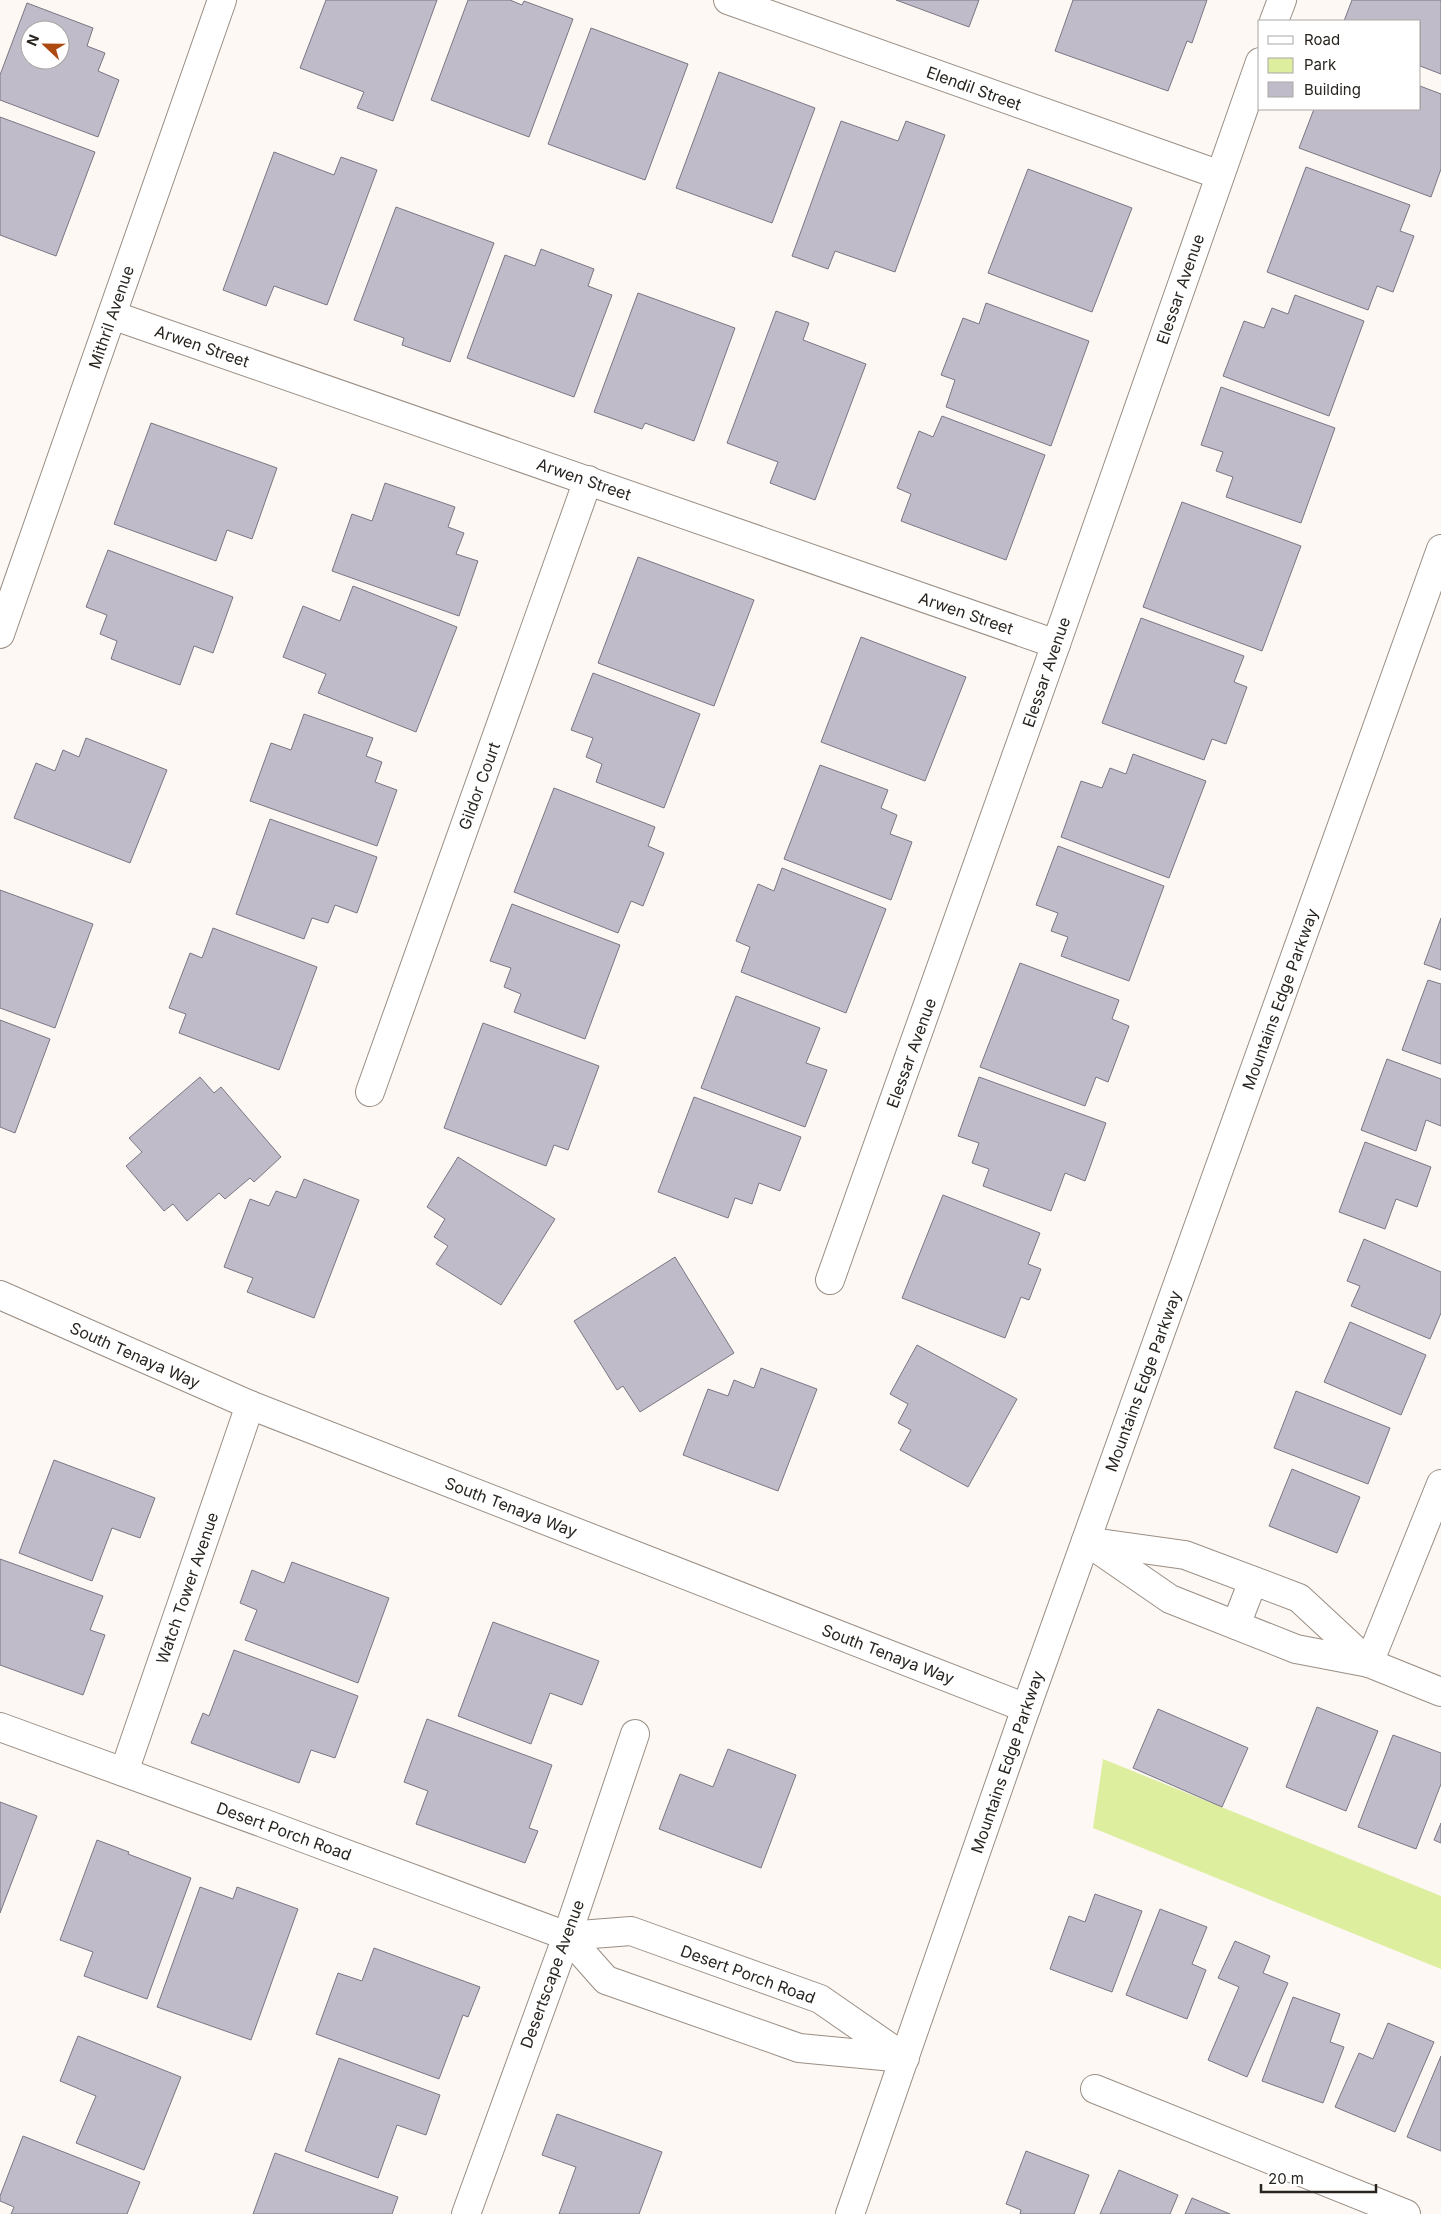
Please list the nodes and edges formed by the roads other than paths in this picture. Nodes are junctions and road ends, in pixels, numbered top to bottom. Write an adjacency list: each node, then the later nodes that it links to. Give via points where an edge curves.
1 (222, 0): 8 (street, Mithril Avenue)
2 (728, 0): 4 (street, Elendil Street)
3 (1282, 0): 5 (street)
4 (756, 5): 7 (street, Elendil Street)
5 (1274, 20)
6 (1258, 68): 7 (street, Elessar Avenue)
7 (1220, 175): 12 (street, Elessar Avenue)
8 (112, 315): 9 (street, Arwen Street); 11 (street, Mithril Avenue)
9 (588, 480): 12 (street, Arwen Street); 13 (street, Gildor Court)
10 (1441, 549): 18 (street, Mountains Edge Parkway)
11 (0, 634)
12 (1056, 644): 14 (street, Elessar Avenue)
13 (370, 1092)
14 (830, 1280)
15 (0, 1295): 16 (street, South Tenaya Way)
16 (250, 1405): 23 (street, South Tenaya Way); 26 (street, Watch Tower Avenue)
17 (1441, 1484): 21 (street)
18 (1086, 1541): 19 (street, via 1185,1555); 20 (street, via 1170,1599); 23 (street, Mountains Edge Parkway)
19 (1253, 1581): 20 (street); 21 (street, via 1299,1598)
20 (1236, 1625): 21 (street, via 1296,1649)
21 (1369, 1663): 22 (street)
22 (1441, 1692)
23 (1026, 1708): 28 (street, Mountains Edge Parkway)
24 (0, 1727): 26 (street, Desert Porch Road)
25 (635, 1734): 27 (street, Desertscape Avenue)
26 (124, 1772): 27 (street, Desert Porch Road)
27 (567, 1936): 28 (street, Desert Porch Road, via 631,1932 820,1999); 28 (street, Desert Porch Road, via 606,1980 799,2048); 30 (street, Desertscape Avenue)
28 (905, 2058): 31 (street, Mountains Edge Parkway)
29 (1096, 2089): 32 (street)
30 (466, 2214)
31 (850, 2214)
32 (1406, 2214)

